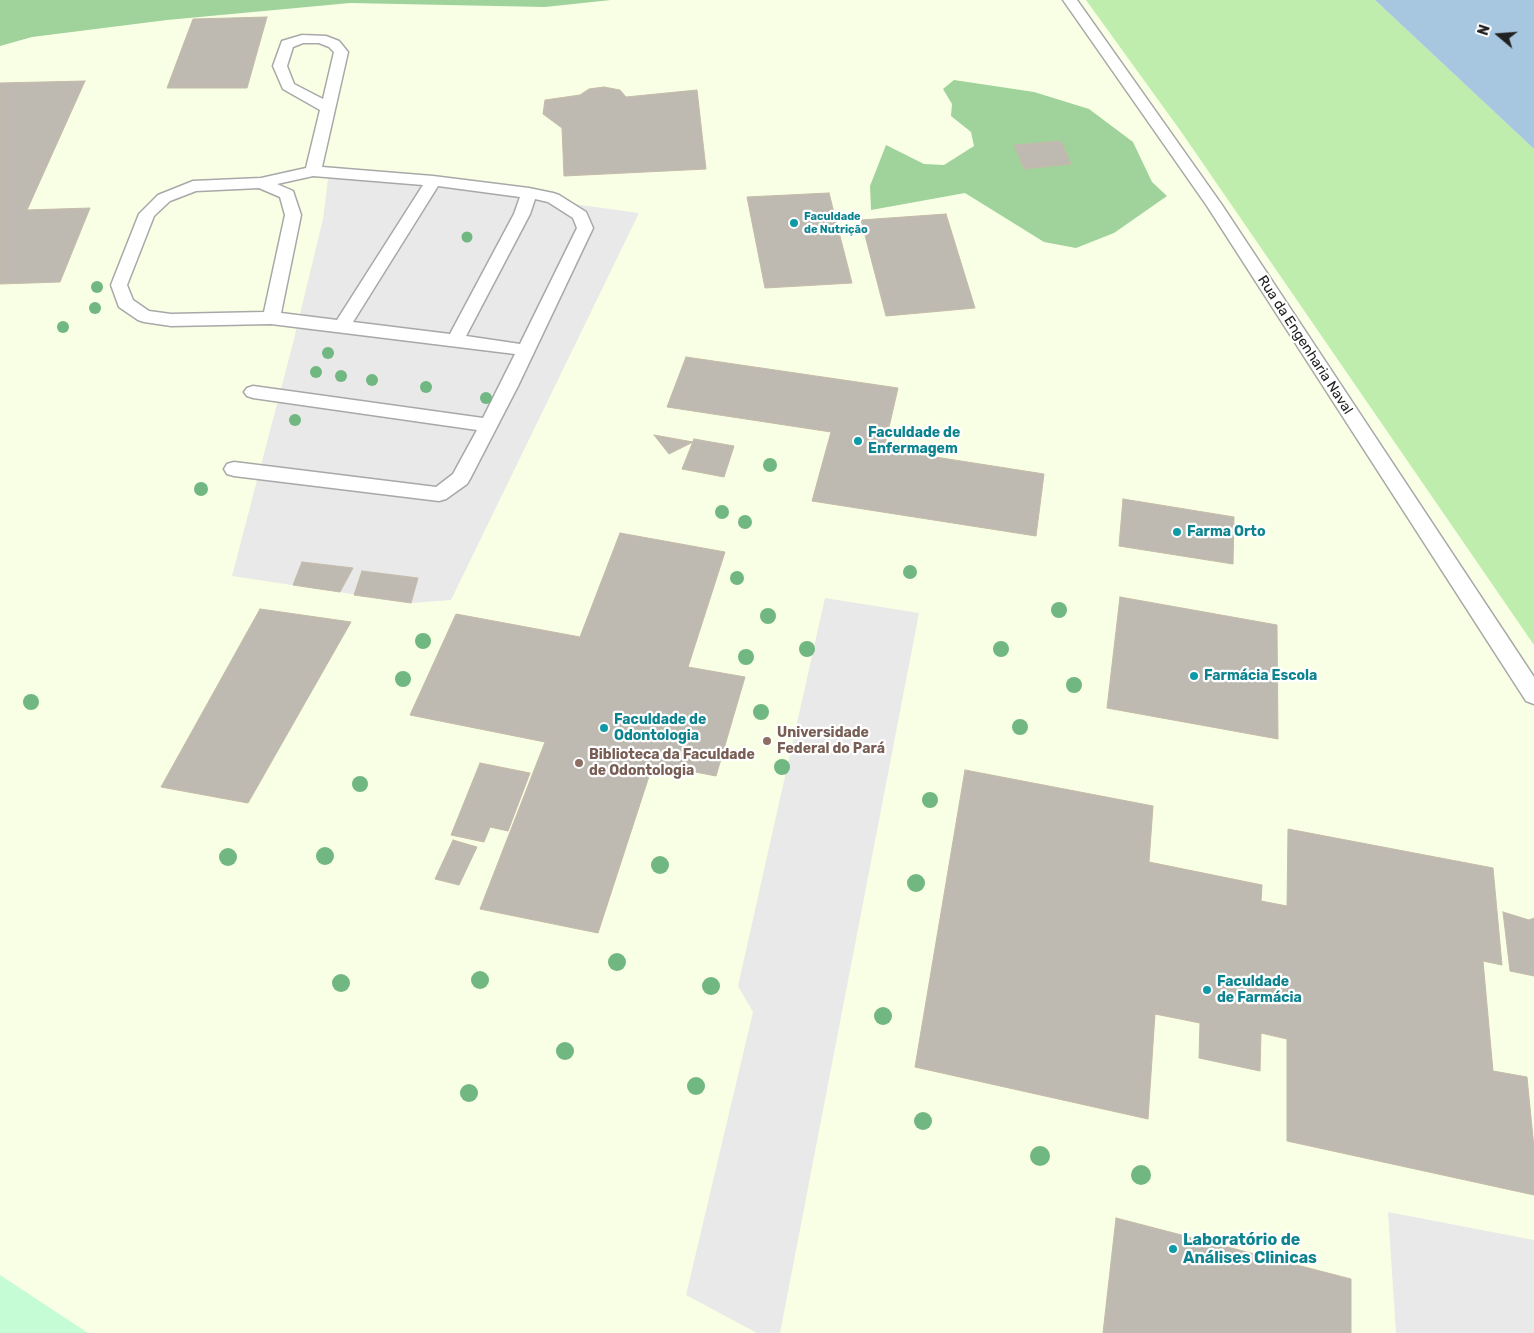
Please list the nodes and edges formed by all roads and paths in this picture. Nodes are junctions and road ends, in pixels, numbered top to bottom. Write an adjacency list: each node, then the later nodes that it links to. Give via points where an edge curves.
1 (1070, 0): 14 (lane, Rua da Engenharia Naval, via 1214,205)
2 (328, 108): 2 (lane, via 288,86 280,66 287,44 302,39 321,39 334,44 340,52); 3 (lane)
3 (313, 171): 4 (lane); 5 (lane)
4 (432, 181): 6 (lane); 8 (lane)
5 (261, 184): 7 (lane, via 287,194 293,215); 7 (lane, via 193,186 164,198 147,214 119,285 125,303 144,316 171,320)
6 (529, 193): 9 (lane, via 522,214); 10 (lane, via 553,198 566,206 580,215 585,228)
7 (271, 318): 8 (lane)
8 (342, 326): 9 (lane)
9 (456, 340): 10 (lane)
10 (525, 351): 12 (lane)
11 (253, 392): 12 (lane)
12 (488, 425): 13 (lane, via 460,479 439,494)
13 (234, 469)
14 (1534, 695)

